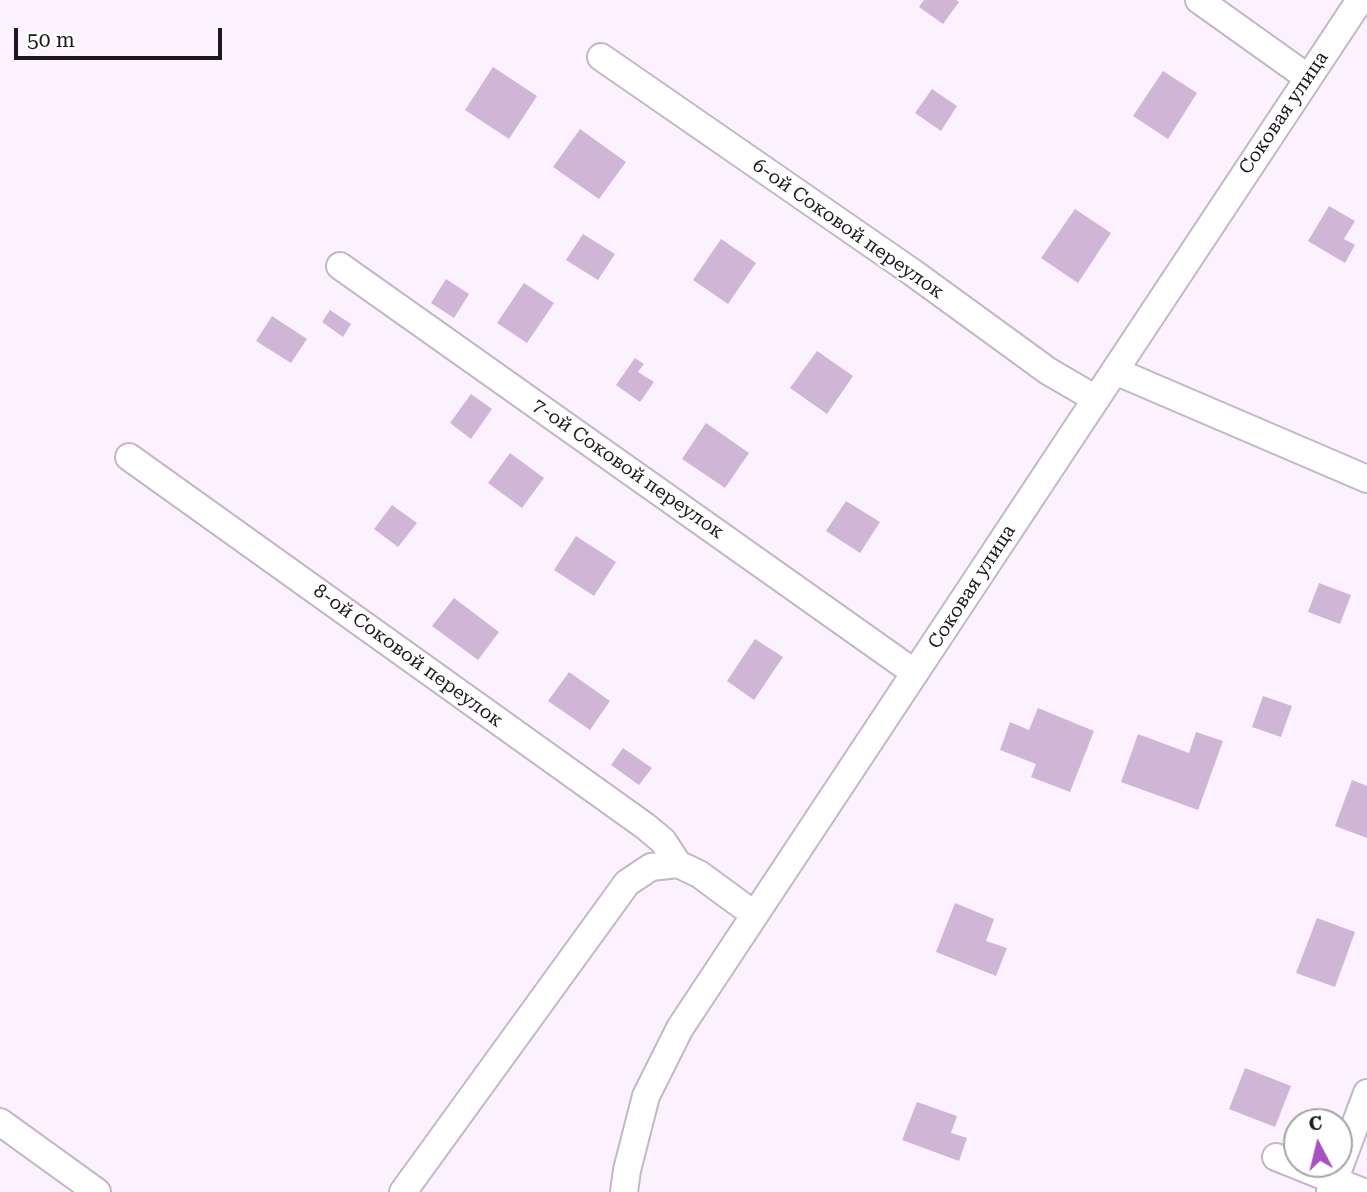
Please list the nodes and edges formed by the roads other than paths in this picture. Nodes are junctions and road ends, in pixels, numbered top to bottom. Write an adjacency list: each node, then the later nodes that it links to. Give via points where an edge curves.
1 (1199, 0): 4 (street)
2 (1360, 0): 4 (street, Соковая улица)
3 (601, 57): 7 (street, 6-ой Соковой переулок, via 1048,371)
4 (1307, 77): 6 (street, Соковая улица)
5 (340, 266): 10 (street, 7-ой Соковой переулок)
6 (1115, 371): 7 (street, Соковая улица); 9 (street)
7 (1096, 399): 10 (street, Соковая улица)
8 (128, 457): 11 (street, 8-ой Соковой переулок, via 646,826)
9 (1367, 479)
10 (915, 673): 12 (street, Соковая улица)
11 (678, 864): 12 (street); 18 (street, via 652,867 627,883)
12 (755, 915): 19 (street, Соковая улица, via 680,1028 646,1096)
13 (1367, 1093): 16 (street)
14 (0, 1122): 17 (street)
15 (1276, 1157): 16 (street)
16 (1332, 1187): 20 (street)
17 (97, 1192)
18 (403, 1192)
19 (624, 1192)
20 (1363, 1192)

